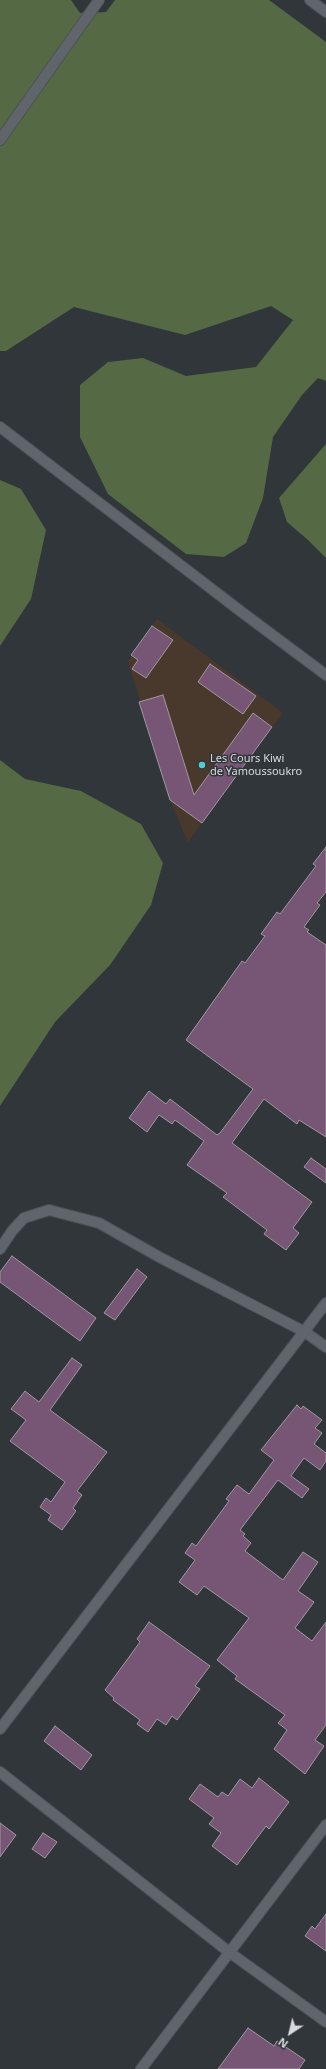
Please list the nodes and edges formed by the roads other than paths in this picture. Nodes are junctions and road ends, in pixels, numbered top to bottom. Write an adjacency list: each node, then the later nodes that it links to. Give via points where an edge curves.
1 (99, 0): 4 (street)
2 (310, 0): 3 (street)
3 (326, 12)
4 (0, 140)
5 (0, 427): 6 (street)
6 (326, 675)
7 (0, 1249): 9 (street, via 24,1218 49,1210 99,1223)
8 (326, 1303): 9 (street)
9 (305, 1332): 10 (street); 11 (street)
10 (326, 1347)
11 (0, 1729)
12 (0, 1772): 14 (street)
13 (326, 1825): 14 (street)
14 (229, 1952): 15 (street); 16 (street)
15 (326, 2022)
16 (141, 2069)

